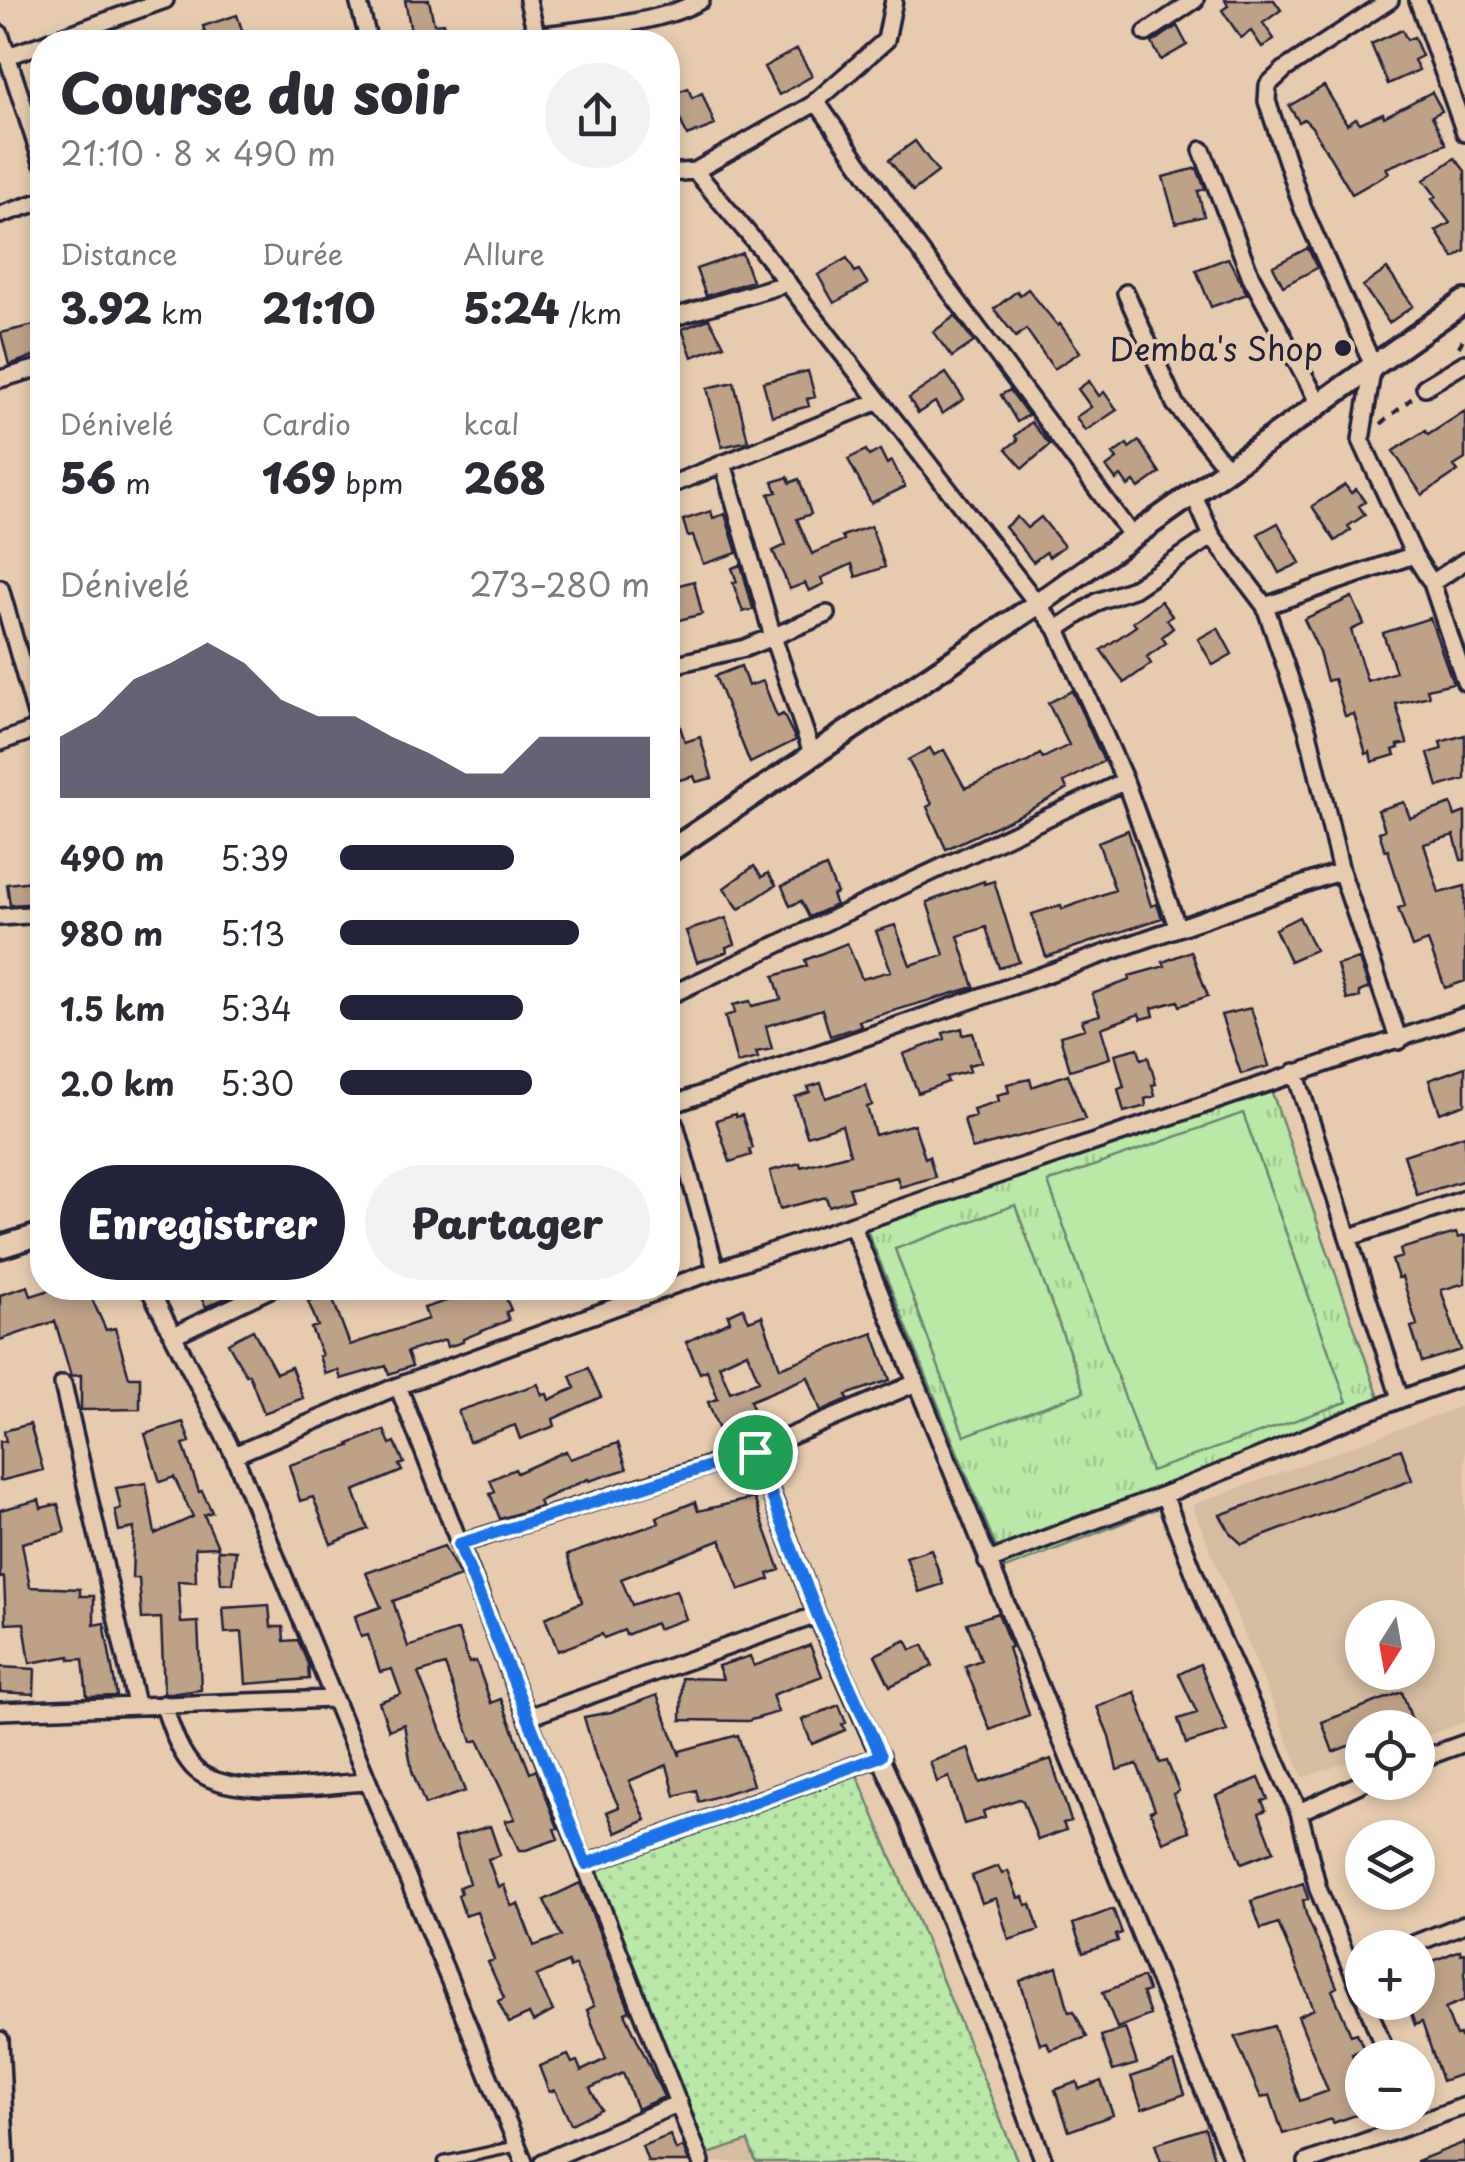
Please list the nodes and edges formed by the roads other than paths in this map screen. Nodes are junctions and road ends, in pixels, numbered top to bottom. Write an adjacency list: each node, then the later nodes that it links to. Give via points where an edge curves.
1 (165, 0): 9 (street)
2 (358, 0): 10 (street)
3 (528, 0): 11 (street)
4 (701, 0): 12 (street)
5 (894, 0): 17 (street, via 886,40)
6 (1195, 0): 14 (street)
7 (1390, 0): 31 (street, via 1285,69 1268,85 1267,101 1302,209)
8 (1418, 0): 19 (street)
9 (81, 30)
10 (366, 30)
11 (535, 30)
12 (588, 30)
13 (0, 34): 16 (street)
14 (1146, 34)
15 (30, 48): 16 (street)
16 (8, 56): 18 (street)
17 (816, 101): 21 (street); 41 (street)
18 (30, 125)
19 (1465, 133)
20 (1202, 150): 36 (street, via 1251,277)
21 (695, 172): 22 (street); 25 (street)
22 (680, 173)
23 (30, 204): 24 (street)
24 (0, 215)
25 (788, 284): 28 (street); 35 (street)
26 (1126, 292): 38 (street, via 1175,404)
27 (1465, 301): 31 (street)
28 (680, 316)
29 (0, 360): 33 (street)
30 (1465, 363): 34 (street)
31 (1373, 365): 36 (street); 43 (street, via 1362,440)
32 (30, 370): 33 (street)
33 (2, 378)
34 (1425, 387)
35 (878, 401): 37 (street); 47 (street)
36 (1320, 403): 38 (street)
37 (723, 464): 39 (street); 51 (street)
38 (1227, 468): 40 (street)
39 (680, 481)
40 (1193, 492): 41 (street); 42 (street)
41 (1132, 536): 47 (street)
42 (1212, 536): 48 (street); 50 (street, via 1134,589 1099,601)
43 (1414, 555): 45 (street); 48 (street)
44 (1465, 561): 45 (street)
45 (1432, 582): 53 (street)
46 (0, 588): 54 (street)
47 (1038, 604): 50 (street); 57 (street)
48 (1265, 606): 60 (street, via 1308,732)
49 (828, 614): 51 (street)
50 (1057, 629): 58 (street)
51 (774, 636): 52 (street); 57 (street)
52 (680, 663)
53 (1465, 682)
54 (30, 689)
55 (30, 733): 56 (street)
56 (0, 742)
57 (813, 756): 59 (street)
58 (1124, 782): 63 (street); 64 (street)
59 (680, 844)
60 (1340, 871): 63 (street); 66 (street)
61 (30, 915): 62 (street)
62 (0, 917)
63 (1177, 926): 68 (street)
64 (680, 990)
65 (1465, 1016): 66 (street)
66 (1399, 1040): 67 (street)
67 (1295, 1072): 71 (street); 72 (street)
68 (680, 1104)
69 (680, 1142): 75 (street)
70 (1465, 1199): 72 (street)
71 (853, 1226): 75 (street); 82 (street)
72 (1350, 1237): 85 (street)
73 (30, 1238): 74 (street)
74 (0, 1247)
75 (716, 1270): 76 (street)
76 (680, 1282)
77 (156, 1300): 80 (street)
78 (248, 1300): 80 (street)
79 (632, 1300): 84 (street)
80 (174, 1336): 87 (street)
81 (1465, 1376): 85 (street)
82 (916, 1383): 86 (street); 90 (street)
83 (63, 1384): 93 (street)
84 (398, 1386): 87 (street); 89 (street)
85 (1400, 1398): 88 (street)
86 (755, 1452): 89 (street); 91 (street)
87 (234, 1455): 92 (street)
88 (1164, 1495): 90 (street); 102 (street)
89 (459, 1544): 96 (street)
90 (987, 1562): 119 (street)
91 (817, 1614): 96 (street); 99 (street)
92 (333, 1699): 94 (street); 100 (street)
93 (136, 1704): 94 (street); 95 (street)
94 (163, 1704): 100 (street, via 195,1770 216,1781 246,1787)
95 (0, 1711)
96 (528, 1717): 103 (street)
97 (1465, 1743): 98 (street)
98 (1435, 1754)
99 (881, 1756): 103 (street); 118 (street)
100 (367, 1782): 113 (street)
101 (1345, 1791): 102 (street)
102 (1299, 1812): 106 (street, via 1318,1890)
103 (586, 1864): 108 (street)
104 (1465, 1924): 105 (street)
105 (1435, 1935)
106 (1345, 1942)
107 (0, 2040): 112 (street)
108 (679, 2103): 116 (street); 117 (street)
109 (1465, 2106): 110 (street)
110 (1435, 2113)
111 (1382, 2130): 120 (street)
112 (2, 2136): 114 (street)
113 (521, 2154): 115 (lane)
114 (6, 2162)
115 (444, 2162)
116 (543, 2162)
117 (702, 2162)
118 (1044, 2162)
119 (1233, 2162)
120 (1306, 2162)

